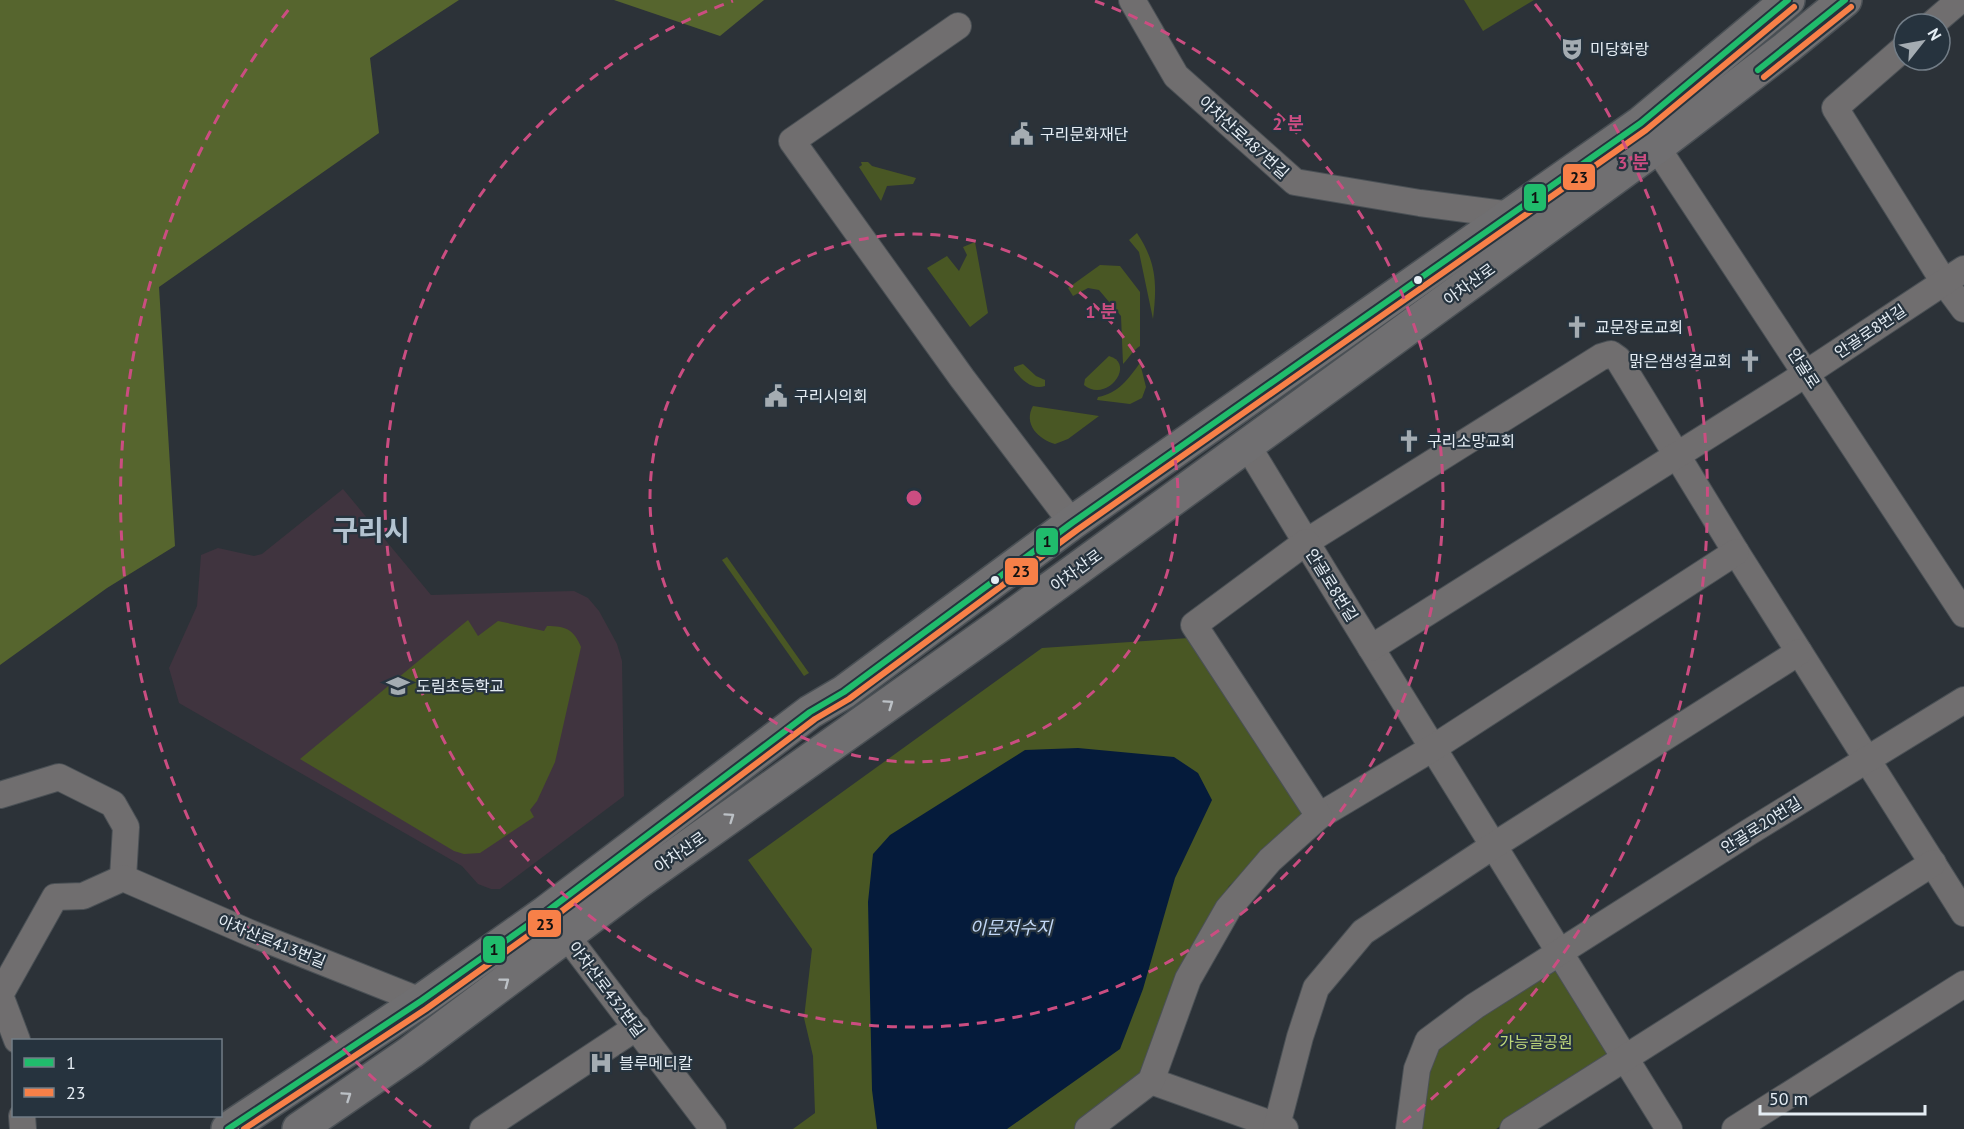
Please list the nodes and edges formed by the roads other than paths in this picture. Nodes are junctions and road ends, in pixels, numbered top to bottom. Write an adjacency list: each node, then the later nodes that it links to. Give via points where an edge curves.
1 (1132, 0): 9 (street, 아차산로487번길, via 1176,76 1295,182 1420,204)
2 (1788, 0): 8 (main road, 아차산로)
3 (1845, 0): 8 (main road, 아차산로, via 1786,48)
4 (1960, 0): 5 (street)
5 (1946, 12)
6 (958, 26): 15 (street, via 792,141)
7 (1892, 58): 10 (street, via 1835,108)
8 (1649, 135): 9 (main road, 아차산로); 12 (street, 안골로); 13 (main road, 아차산로)
9 (1511, 214): 15 (main road, 아차산로)
10 (1954, 275): 11 (street); 12 (street, 안골로8번길)
11 (1964, 309)
12 (1807, 373): 14 (street, 안골로8번길); 18 (street, 안골로)
13 (1247, 445): 16 (street); 30 (main road, 아차산로, one-way to 13)
14 (1678, 456): 16 (street, via 1618,358 1611,354); 17 (street); 19 (street, 안골로8번길)
15 (1072, 523): 33 (main road, 아차산로)
16 (1306, 542): 19 (street, 안골로8번길); 25 (street, 안골로8번길, via 1194,625)
17 (1736, 552): 20 (street); 22 (street)
18 (1964, 614)
19 (1371, 648): 22 (street)
20 (1799, 652): 23 (street); 26 (street)
21 (1964, 700): 23 (street, 안골로20번길)
22 (1433, 748): 25 (street); 26 (street)
23 (1867, 759): 27 (street); 31 (street, 안골로20번길)
24 (0, 795): 28 (street, via 59,777 113,804 126,827)
25 (1319, 816): 37 (street, via 1270,860 1228,909 1188,978)
26 (1493, 846): 31 (street); 39 (street, via 1363,932 1316,988)
27 (1933, 863): 29 (street); 36 (street)
28 (123, 878): 33 (street, 아차산로413번길); 35 (street, via 82,896 56,897 0,995)
29 (1964, 912)
30 (566, 935): 34 (street, 아차산로432번길); 41 (main road, 아차산로, one-way to 30, via 411,1052)
31 (1559, 953): 36 (street); 44 (street, 안골로20번길, via 1428,1041 1417,1069)
32 (1964, 984): 47 (street)
33 (421, 1001): 40 (main road, 아차산로)
34 (637, 1027): 38 (street); 42 (street, 아차산로432번길)
35 (16, 1039)
36 (1625, 1058): 45 (street); 46 (street)
37 (1151, 1081): 39 (street); 43 (street)
38 (496, 1125)
39 (1279, 1128)
40 (228, 1129)
41 (299, 1129)
42 (713, 1129)
43 (1088, 1129)
44 (1409, 1129)
45 (1513, 1129)
46 (1669, 1129)
47 (1736, 1129)

